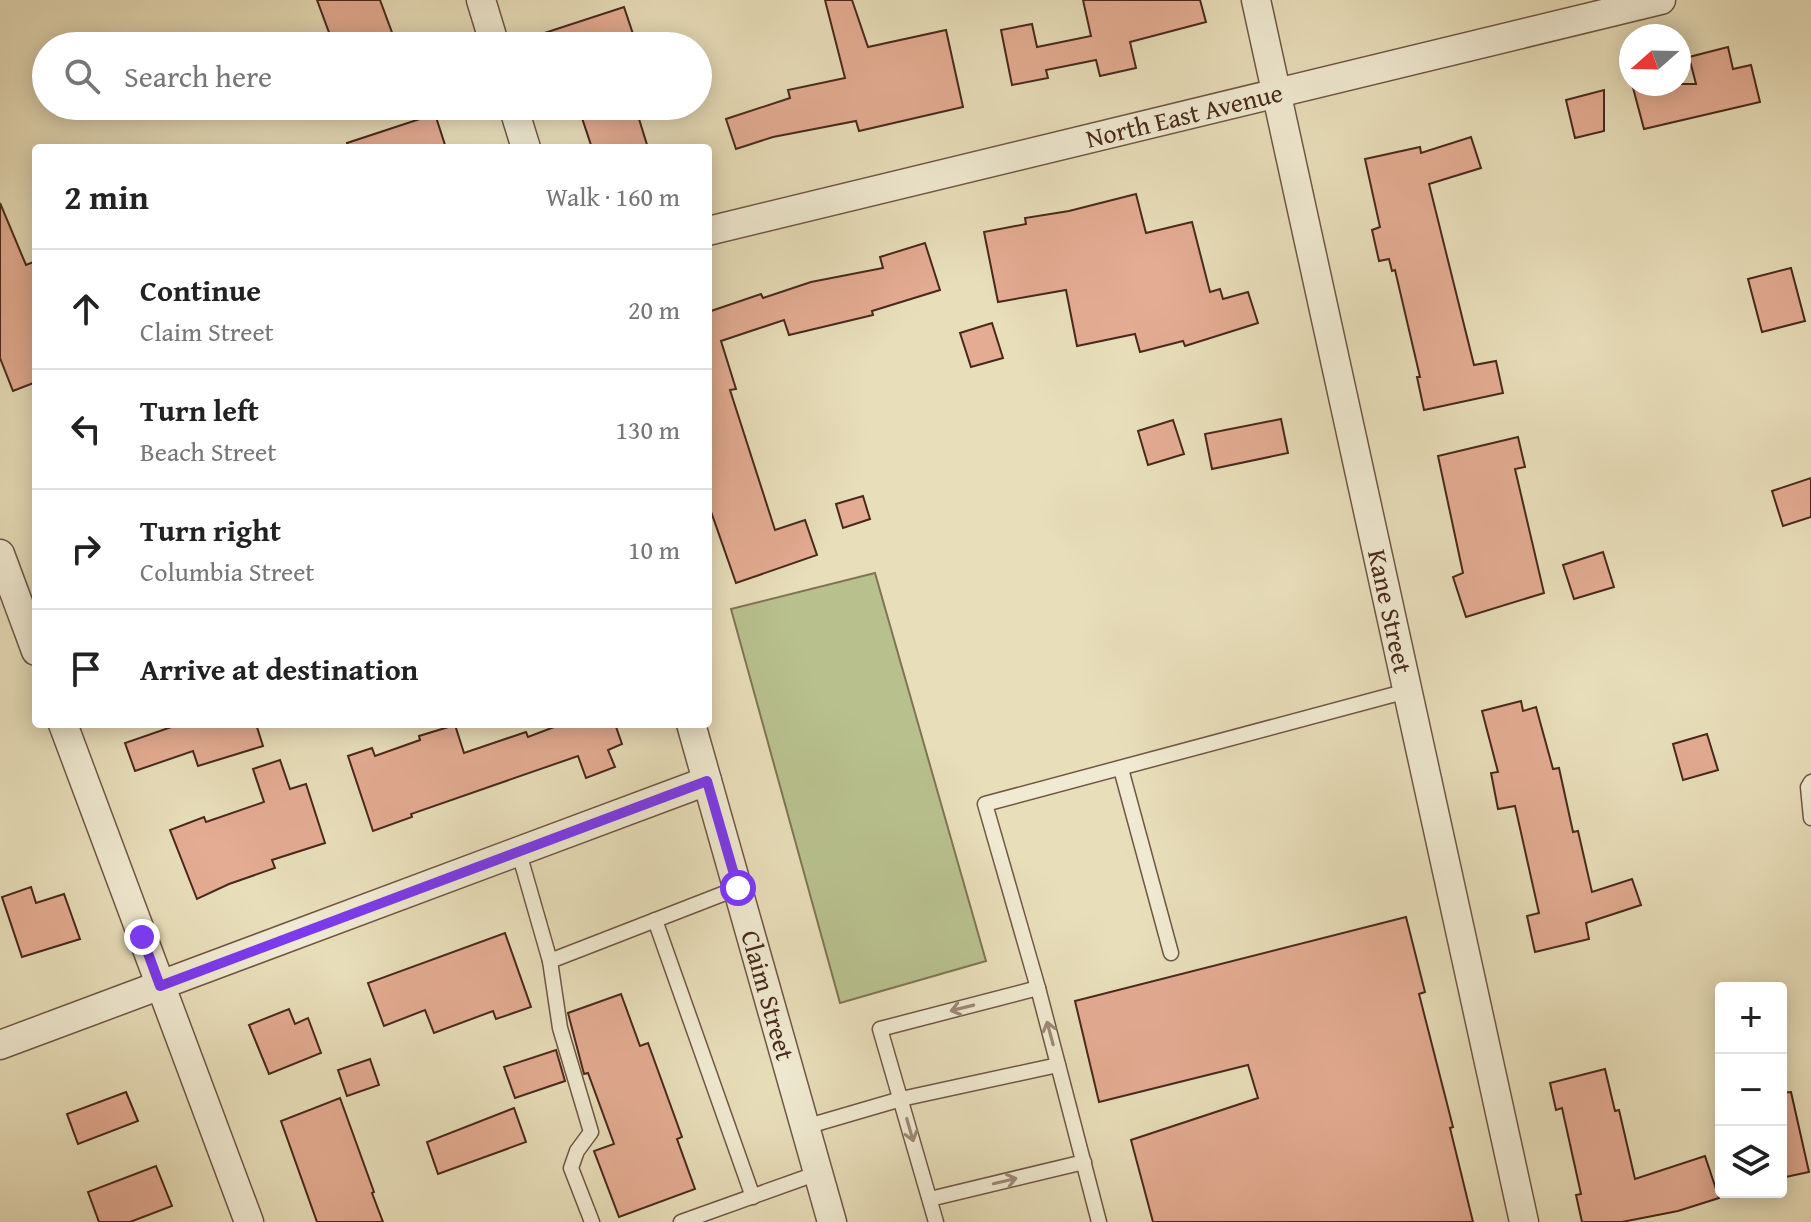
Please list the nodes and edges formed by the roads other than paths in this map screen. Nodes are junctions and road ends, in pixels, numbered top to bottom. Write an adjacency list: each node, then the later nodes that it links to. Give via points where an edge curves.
1 (481, 0): 4 (street)
2 (1256, 0): 5 (street, Kane Street)
3 (1661, 0): 5 (street, North East Avenue)
4 (491, 32)
5 (1277, 92): 8 (street, North East Avenue); 11 (street, Kane Street)
6 (517, 120): 7 (street)
7 (525, 144)
8 (712, 230)
9 (0, 554): 10 (street)
10 (32, 640)
11 (1407, 691): 14 (lane); 39 (street, Kane Street)
12 (64, 728): 23 (street)
13 (692, 728): 15 (street, Claim Street)
14 (1121, 769): 21 (lane); 24 (lane, via 985,804)
15 (707, 781): 18 (street); 19 (street, Claim Street)
16 (1811, 782): 17 (lane)
17 (1811, 818)
18 (519, 853): 22 (lane); 23 (street)
19 (738, 888): 20 (lane); 28 (street, Claim Street)
20 (655, 920): 22 (lane); 31 (lane)
21 (1171, 953)
22 (550, 961): 34 (lane, via 560,1028 591,1132 571,1168)
23 (160, 986): 25 (street); 33 (street)
24 (1038, 988): 26 (lane, one-way to 24); 27 (lane, one-way to 27, via 880,1029)
25 (0, 1045)
26 (1058, 1065): 27 (lane); 29 (lane)
27 (901, 1099): 28 (lane); 32 (lane, one-way to 32)
28 (805, 1127): 30 (street, Claim Street)
29 (1084, 1162): 32 (lane, one-way to 29); 38 (lane)
30 (818, 1173): 31 (lane); 36 (street, Claim Street)
31 (753, 1197): 35 (lane)
32 (930, 1199): 37 (lane)
33 (249, 1222)
34 (592, 1222)
35 (681, 1222)
36 (832, 1222)
37 (936, 1222)
38 (1099, 1222)
39 (1524, 1222)

